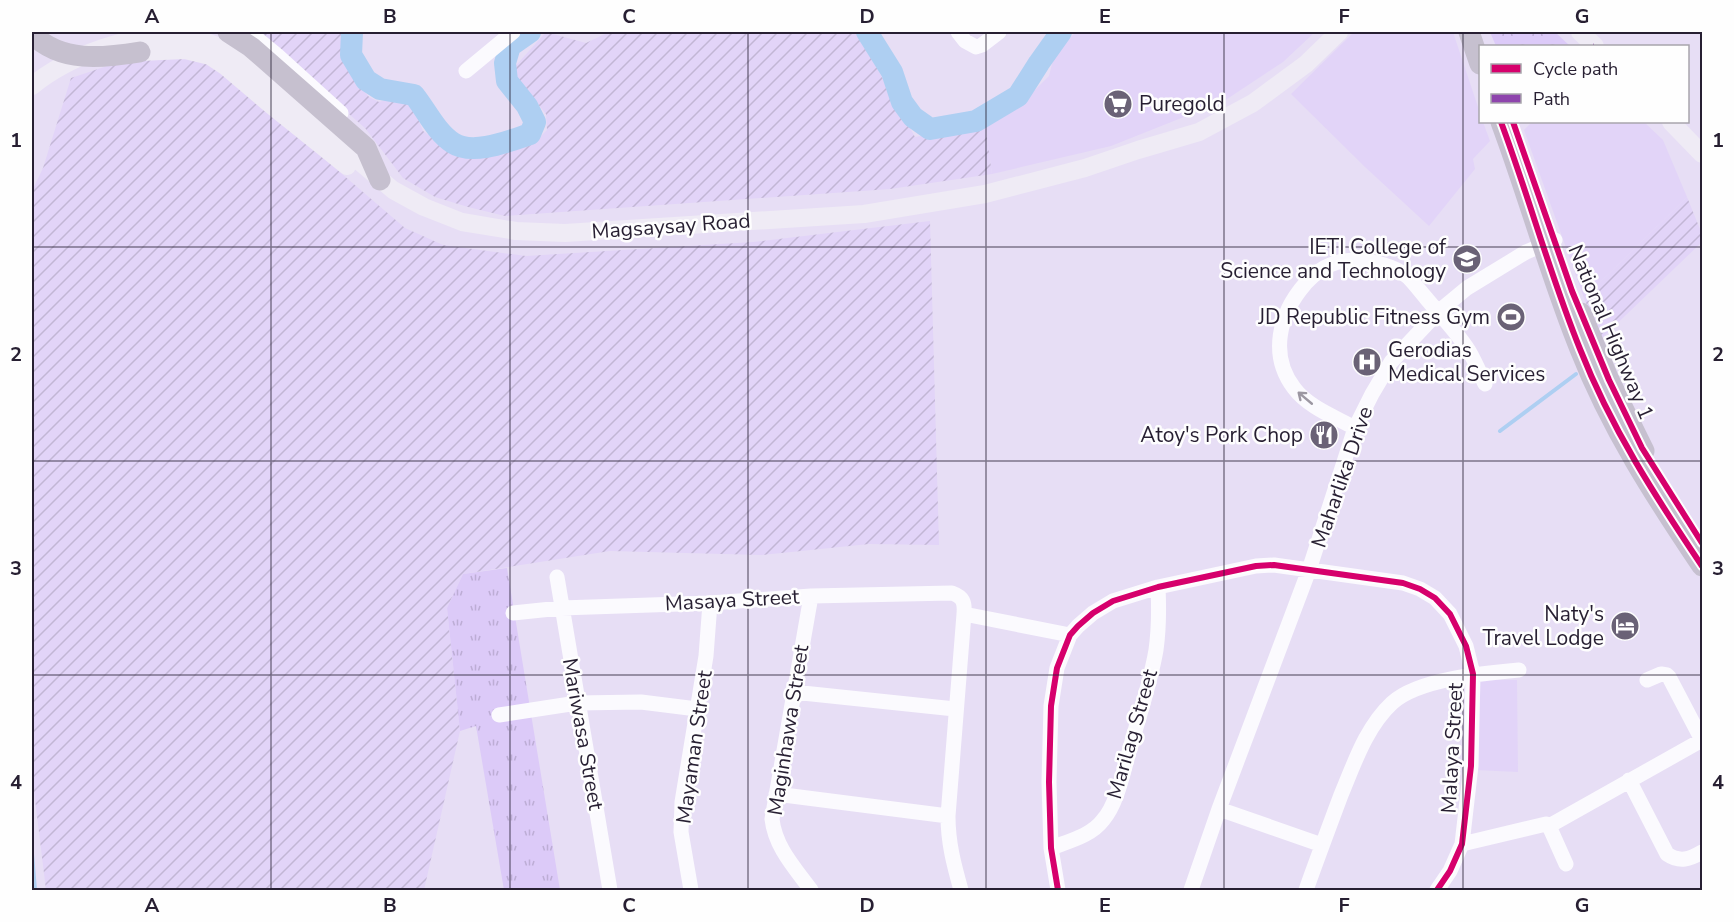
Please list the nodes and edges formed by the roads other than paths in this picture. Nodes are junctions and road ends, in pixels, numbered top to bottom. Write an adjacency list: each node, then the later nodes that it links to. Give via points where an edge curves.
1 (228, 32): 20 (highway, via 274,66 366,148)
2 (249, 32): 20 (street, via 358,128 382,163)
3 (513, 32): 10 (street)
4 (958, 32): 5 (street, via 976,47)
5 (999, 32)
6 (1339, 32): 20 (main road, Magsaysay Road, via 1286,80 1199,132 1074,171 925,205 855,214 541,233 462,222 433,212)
7 (1469, 32): 13 (highway)
8 (1580, 32): 12 (main road)
9 (32, 34): 11 (highway, via 49,48 73,55 106,57)
10 (493, 38): 14 (street)
11 (140, 42): 20 (main road, via 210,56 350,168)
12 (1594, 45)
13 (1479, 61)
14 (466, 71)
15 (32, 86): 20 (main road, Magsaysay Road, via 59,67 92,52 135,40 188,37 204,41 244,63)
16 (1500, 123): 21 (highway, National Highway 1)
17 (1513, 123): 21 (highway, National Highway 1)
18 (1672, 123): 19 (main road)
19 (1702, 154)
20 (387, 185)
21 (1549, 242): 22 (street, Maharlika Drive, via 1467,288); 25 (highway, National Highway 1, via 1638,440); 26 (highway, National Highway 1, via 1579,349 1615,426 1630,456)
22 (1438, 312): 23 (street, via 1469,351); 24 (street, Maharlika Drive, via 1391,362); 24 (street, one-way to 22, via 1313,405 1295,390 1286,375 1279,337 1298,292 1316,272 1330,264 1363,261 1385,265 1407,277)
23 (1485, 384)
24 (1355, 428): 27 (street, Maharlika Drive)
25 (1702, 543)
26 (1702, 566)
27 (1309, 570): 29 (street, Malaya Street, via 1256,566); 37 (street, Malaya Street, via 1403,583 1428,593 1450,614 1466,646); 47 (street, Maharlika Drive)
28 (557, 577): 32 (street, Mariwasa Street)
29 (1158, 587): 35 (street, Malaya Street, via 1113,601); 52 (street, Marilag Street, via 1156,652 1110,809 1096,828)
30 (811, 596): 31 (street, Masaya Street); 34 (street, Masaya Street, via 952,593 963,599); 39 (street, Maginhawa Street)
31 (710, 603): 32 (street, Masaya Street); 41 (street, Mayaman Street)
32 (561, 608): 33 (street, Masaya Street); 40 (street, Mariwasa Street)
33 (513, 613)
34 (964, 614): 35 (street); 42 (street)
35 (1070, 635): 52 (street, via 1057,668 1051,706)
36 (1519, 670): 37 (street)
37 (1473, 674): 50 (street, Malaya Street, via 1471,766); 51 (street, via 1418,688 1392,702 1373,725 1356,759)
38 (1647, 680): 44 (street, via 1661,674 1669,677)
39 (793, 692): 42 (street); 46 (street, Maginhawa Street)
40 (577, 703): 41 (street, via 641,702); 43 (street); 55 (street, Mariwasa Street)
41 (697, 709): 56 (street, Mayaman Street, via 681,832)
42 (956, 709): 48 (street)
43 (499, 715)
44 (1702, 740): 45 (street)
45 (1629, 780): 49 (street); 53 (street, via 1667,854 1689,860)
46 (776, 794): 48 (street); 57 (street, Maginhawa Street, via 772,819 776,838)
47 (1220, 809): 51 (street); 60 (street, Maharlika Drive)
48 (948, 816): 58 (street, via 951,857)
49 (1549, 826): 50 (street, via 1542,824); 54 (street)
50 (1462, 844): 62 (street, Malaya Street)
51 (1322, 846): 61 (street)
52 (1052, 848): 59 (street)
53 (1702, 852)
54 (1566, 864)
55 (610, 891)
56 (692, 891)
57 (811, 891)
58 (961, 891)
59 (1058, 891)
60 (1191, 891)
61 (1306, 891)
62 (1437, 891)

